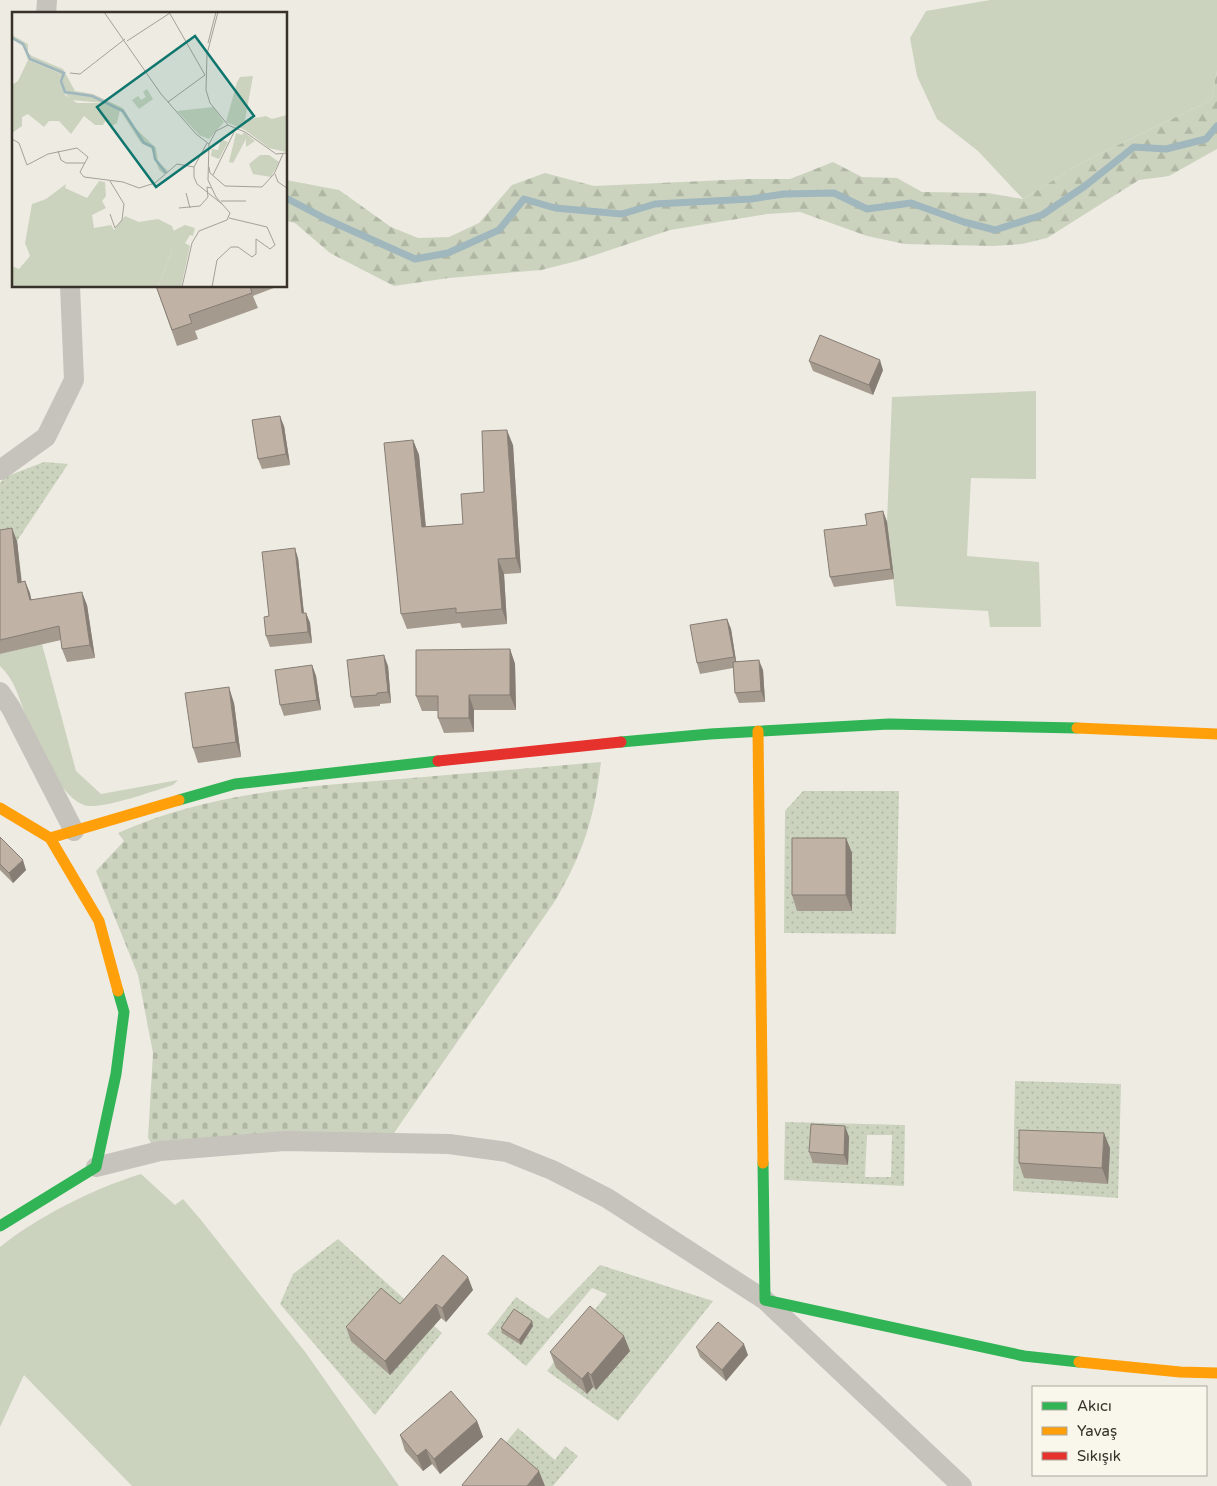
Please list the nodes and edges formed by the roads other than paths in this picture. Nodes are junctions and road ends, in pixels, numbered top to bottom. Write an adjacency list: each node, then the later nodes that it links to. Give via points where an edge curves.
1 (70, 288): 2 (street, via 74,380 46,437)
2 (0, 470)
3 (0, 692): 7 (street)
4 (758, 732): 5 (street, via 889,724); 7 (street, via 563,748 235,784); 11 (street)
5 (1217, 734)
6 (0, 808): 8 (street)
7 (74, 831): 8 (street)
8 (50, 838): 9 (street, via 99,921 124,1012 116,1074)
9 (96, 1167): 10 (street); 11 (street, via 160,1151 285,1141 449,1144 507,1152 607,1198)
10 (2, 1218)
11 (765, 1300): 12 (street, via 1024,1356); 13 (street)
12 (1217, 1373)
13 (956, 1479): 14 (street)
14 (966, 1486)

